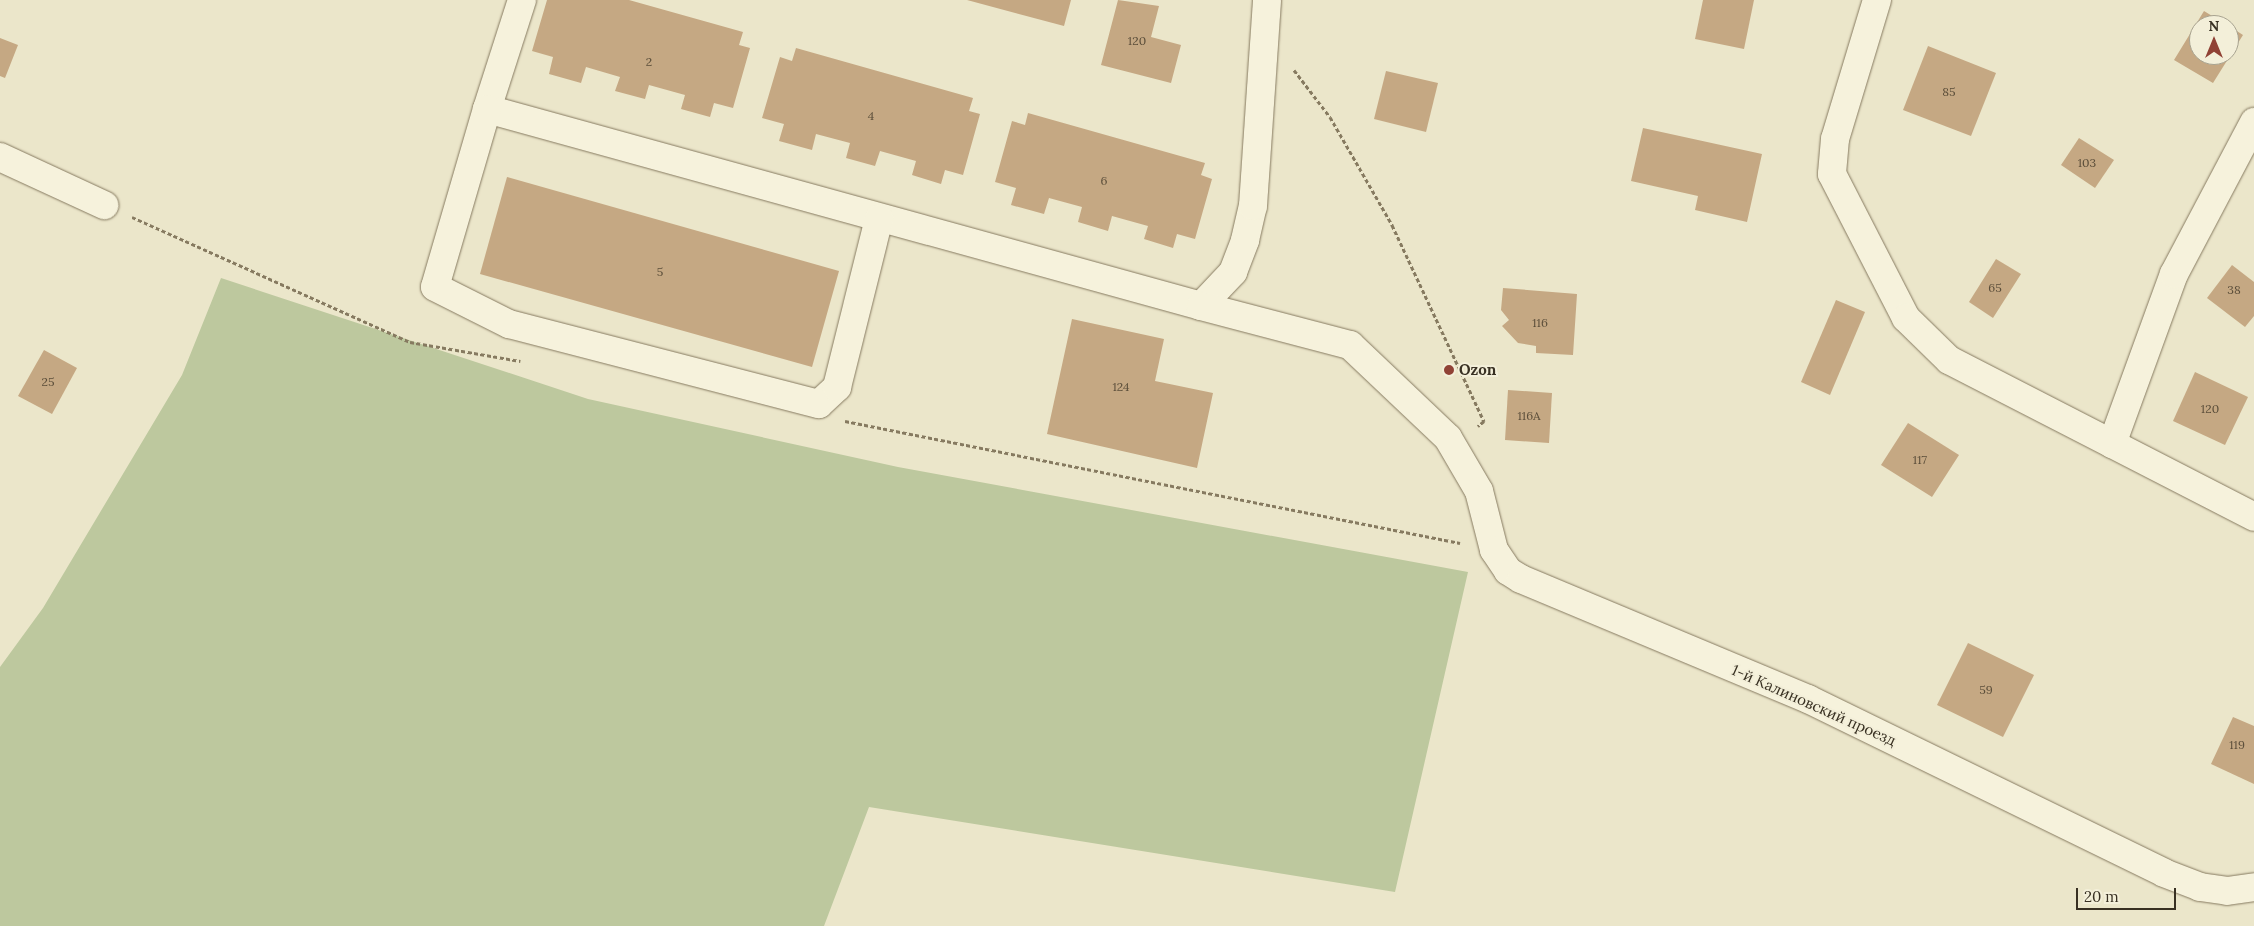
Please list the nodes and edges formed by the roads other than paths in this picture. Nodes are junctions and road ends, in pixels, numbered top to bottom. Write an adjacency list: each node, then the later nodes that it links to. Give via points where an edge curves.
1 (522, 0): 4 (street)
2 (1267, 0): 9 (street, via 1247,232 1234,272)
3 (1877, 0): 10 (street, via 1835,139 1832,174 1906,318 1949,360)
4 (487, 109): 8 (street, 1-й Калиновский проезд); 8 (street, via 435,286 509,324 819,404 837,387)
5 (2254, 122): 10 (street, via 2174,274)
6 (0, 157): 7 (street)
7 (104, 205)
8 (879, 219): 9 (street, 1-й Калиновский проезд)
9 (1201, 306): 12 (street, 1-й Калиновский проезд, via 1350,345 1450,442 1489,516 1494,550 1508,571 1521,579 1808,699 2164,873 2200,887 2227,891)
10 (2112, 444): 11 (street)
11 (2254, 516)
12 (2254, 886)

